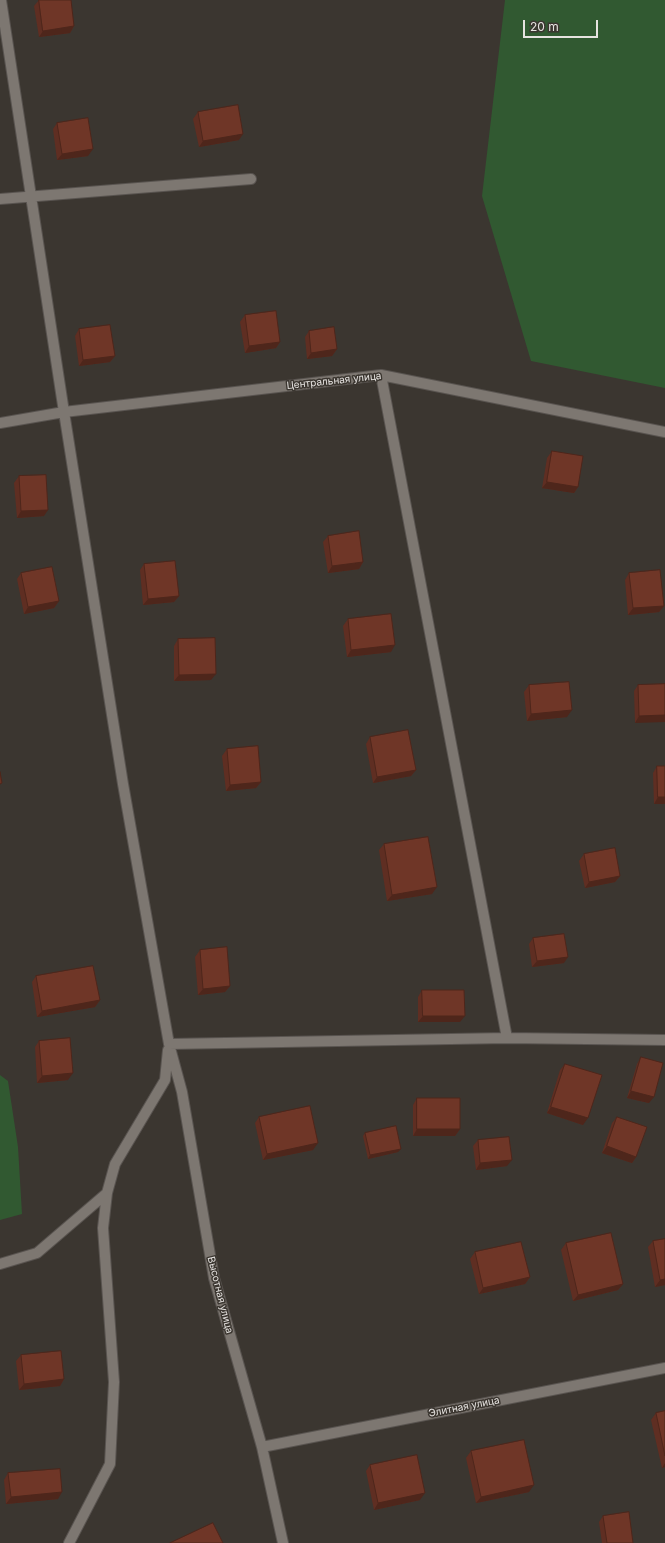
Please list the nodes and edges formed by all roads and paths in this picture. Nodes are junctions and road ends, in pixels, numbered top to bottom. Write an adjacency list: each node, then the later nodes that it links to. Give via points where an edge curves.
1 (1, 0): 3 (street)
2 (251, 179): 3 (street)
3 (30, 196): 4 (street); 6 (street)
4 (0, 200)
5 (381, 375): 6 (street, Центральная улица); 8 (street, Центральная улица); 9 (street)
6 (64, 412): 7 (street, Центральная улица); 11 (street, via 123,784)
7 (0, 423)
8 (665, 432)
9 (507, 1038): 10 (street); 11 (street)
10 (665, 1040)
11 (169, 1044): 12 (street, via 165,1080 115,1164); 15 (street, Высотная улица, via 182,1092 214,1278)
12 (107, 1193): 13 (street, via 37,1253); 16 (street, via 103,1228 114,1382 110,1464)
13 (0, 1264)
14 (665, 1368): 15 (street, Элитная улица)
15 (262, 1447): 17 (street, Высотная улица)
16 (69, 1543)
17 (283, 1543)

